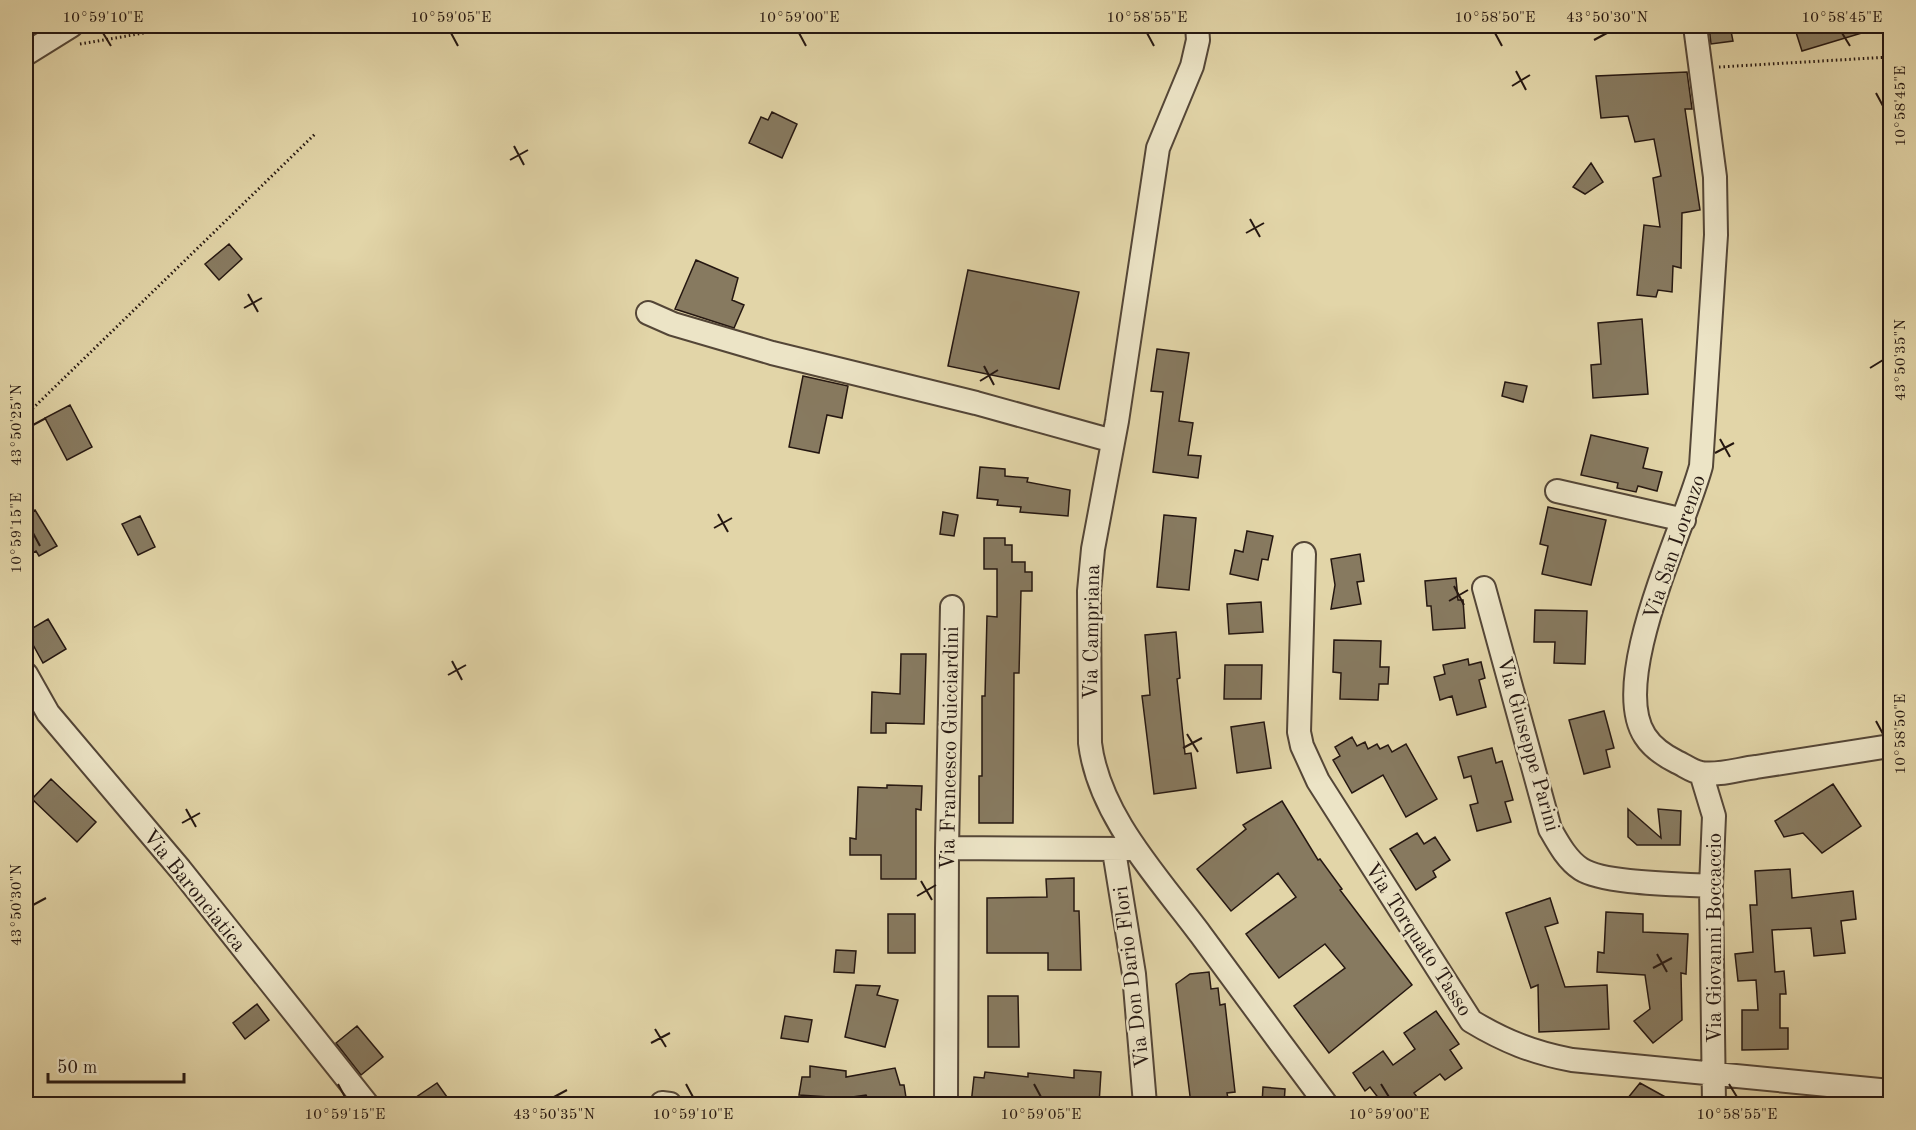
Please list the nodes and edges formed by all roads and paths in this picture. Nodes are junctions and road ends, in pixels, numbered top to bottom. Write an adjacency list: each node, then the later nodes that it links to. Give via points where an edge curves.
1 (186, 26): 4 (path)
2 (1197, 26): 11 (street, Via Campriana, via 1192,66 1158,148)
3 (1695, 26): 7 (street, Via San Lorenzo)
4 (75, 35): 5 (street)
5 (26, 54)
6 (1890, 57): 7 (path)
7 (1702, 68): 13 (street, Via San Lorenzo, via 1715,177 1716,235 1701,466)
8 (315, 134): 10 (path)
9 (648, 313): 11 (street, via 772,353)
10 (26, 415)
11 (1113, 441): 21 (street, Via Campriana, via 1089,591 1090,743 1100,787)
12 (1557, 491): 13 (street)
13 (1684, 520): 19 (street, Via San Lorenzo, via 1650,613 1637,670 1636,704 1644,735 1654,747)
14 (1304, 554): 24 (street, Via Torquato Tasso, via 1298,716 1302,746 1318,781 1471,1021 1502,1040 1540,1054)
15 (1484, 588): 23 (street, Via Giuseppe Parini, via 1550,829 1563,851 1581,869 1599,876)
16 (952, 607): 20 (street, Via Francesco Guicciardini)
17 (26, 674): 26 (street, Via Baronciatica, via 48,713 180,869)
18 (1890, 746): 19 (street)
19 (1701, 773): 23 (street, Via Giovanni Boccaccio, via 1714,816)
20 (947, 848): 22 (street); 27 (street, Via Francesco Guicciardini)
21 (1137, 848): 22 (street); 29 (street, Via Campriana)
22 (1114, 851): 28 (street, Via Don Dario Flori, via 1134,974)
23 (1711, 886): 24 (street, Via Giovanni Boccaccio)
24 (1714, 1072): 25 (street, Via Torquato Tasso); 30 (street, Via Giovanni Boccaccio)
25 (1890, 1091)
26 (367, 1104)
27 (946, 1104)
28 (1145, 1104)
29 (1326, 1104)
30 (1714, 1104)

